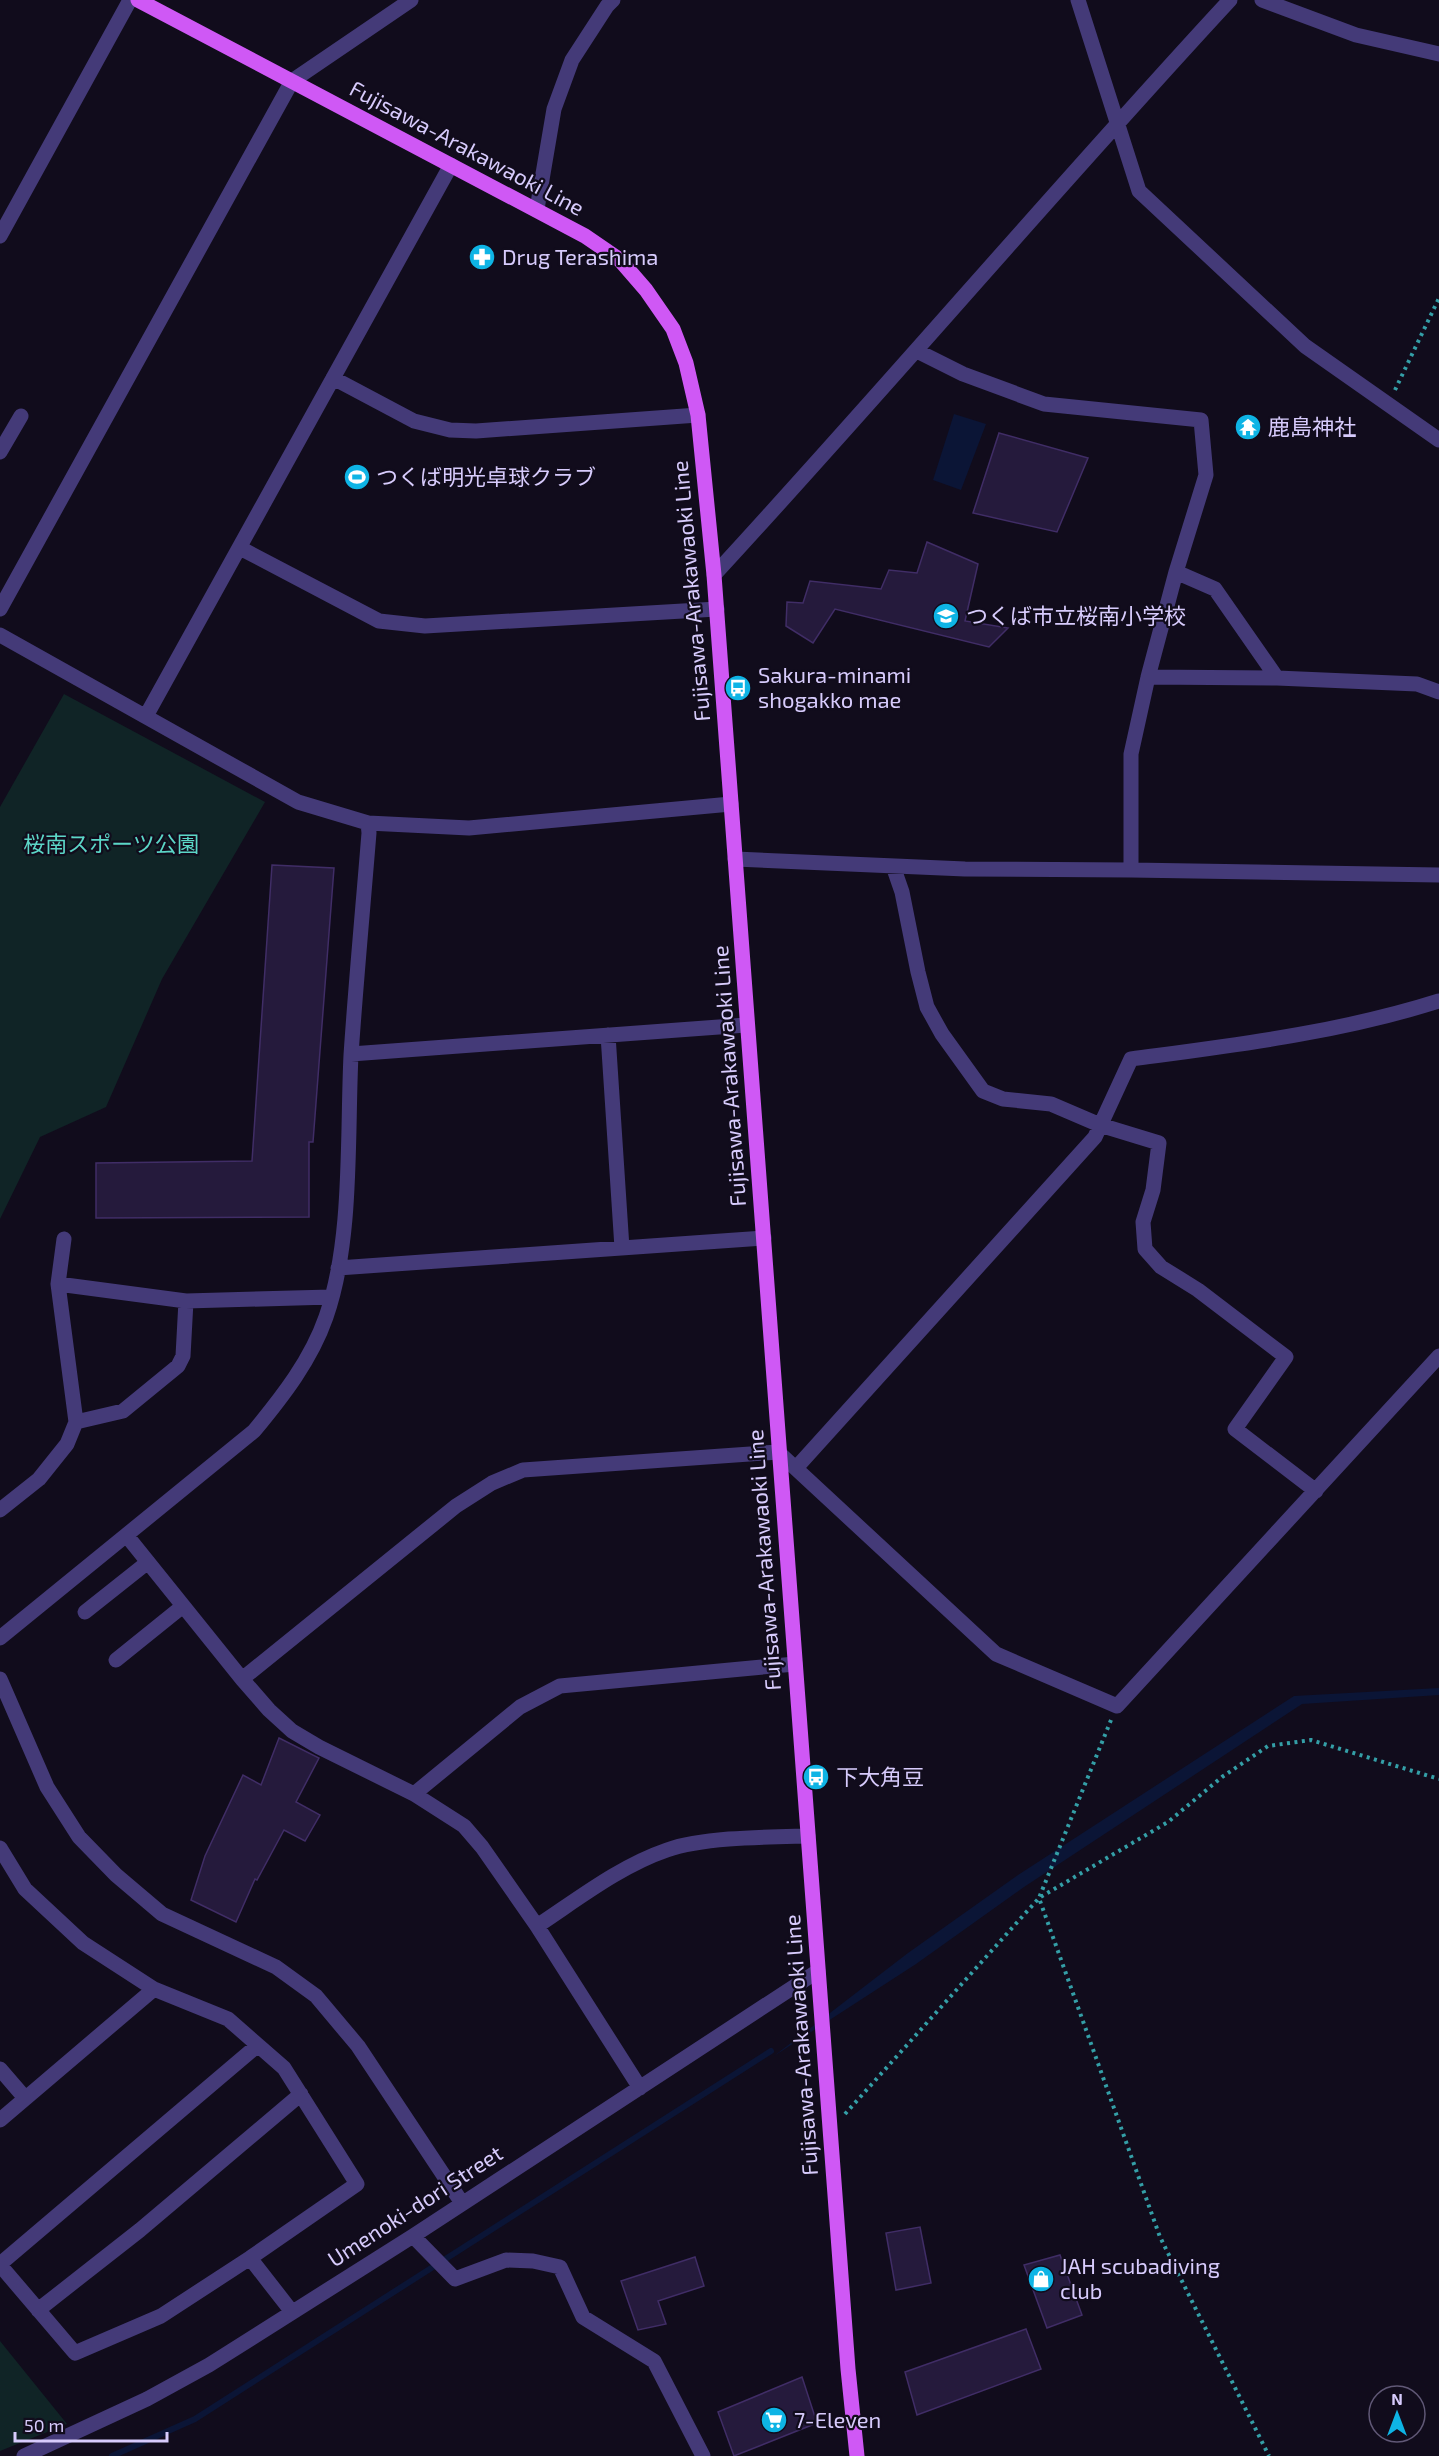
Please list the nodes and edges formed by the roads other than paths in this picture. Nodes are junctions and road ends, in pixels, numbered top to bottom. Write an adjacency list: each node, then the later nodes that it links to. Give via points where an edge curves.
1 (130, 0): 13 (street)
2 (138, 0): 9 (main road, Fujisawa-Arakawaoki Line)
3 (411, 0): 9 (street)
4 (613, 0): 12 (street, via 572,60 561,89)
5 (1078, 0): 10 (street)
6 (1230, 0): 10 (street)
7 (1262, 0): 8 (street, via 1356,35)
8 (1439, 54)
9 (292, 81): 11 (main road, Fujisawa-Arakawaoki Line); 23 (street)
10 (1117, 121): 14 (street); 18 (street, via 1139,191 1305,346)
11 (451, 165): 12 (main road, Fujisawa-Arakawaoki Line); 15 (street)
12 (537, 209): 16 (main road, Fujisawa-Arakawaoki Line, via 620,260 646,290 673,328)
13 (0, 236)
14 (917, 351): 21 (street, via 963,374 1044,404 1202,420 1206,476); 22 (street)
15 (333, 378): 16 (street, via 414,421 450,430); 20 (street)
16 (698, 415): 22 (main road, Fujisawa-Arakawaoki Line)
17 (21, 416): 19 (street)
18 (1439, 440)
19 (0, 452)
20 (240, 548): 24 (street, via 380,621 425,626); 29 (street)
21 (1176, 572): 26 (street); 27 (street, via 1215,589)
22 (714, 575): 24 (main road, Fujisawa-Arakawaoki Line)
23 (0, 609)
24 (717, 609): 30 (main road, Fujisawa-Arakawaoki Line)
25 (0, 635): 29 (street)
26 (1148, 677): 27 (street); 34 (street, via 1131,754)
27 (1277, 678): 28 (street, via 1417,684)
28 (1439, 692)
29 (146, 716): 31 (street, via 298,802)
30 (731, 804): 31 (street, via 469,828); 32 (main road, Fujisawa-Arakawaoki Line)
31 (368, 823): 39 (street)
32 (735, 859): 33 (street); 37 (main road, Fujisawa-Arakawaoki Line)
33 (893, 866): 34 (street); 40 (street, via 927,1007 983,1091 1004,1099 1051,1104)
34 (1131, 870): 35 (street)
35 (1439, 875)
36 (1439, 1001): 40 (street, via 1388,1018 1306,1035 1131,1059)
37 (746, 1025): 38 (street); 41 (main road, Fujisawa-Arakawaoki Line)
38 (608, 1035): 39 (street); 43 (street)
39 (351, 1054): 44 (street, via 345,1207)
40 (1100, 1125): 51 (street, via 1095,1137); 52 (street, via 1159,1143 1153,1190 1143,1222 1145,1249 1161,1267 1286,1357 1236,1429)
41 (764, 1238): 43 (street); 50 (main road, Fujisawa-Arakawaoki Line)
42 (64, 1239): 45 (street)
43 (622, 1248): 44 (street)
44 (338, 1268): 46 (street)
45 (58, 1284): 47 (street); 49 (street)
46 (331, 1297): 47 (street); 54 (street, via 308,1357 285,1395 254,1431)
47 (186, 1301): 49 (street, via 183,1356 178,1366 123,1411)
48 (1439, 1356): 52 (street)
49 (76, 1422): 53 (street, via 67,1444 39,1479)
50 (778, 1452): 51 (street); 60 (main road, Fujisawa-Arakawaoki Line); 62 (street, via 523,1470 492,1483 456,1506)
51 (796, 1468): 52 (street, via 996,1653 1117,1706)
52 (1316, 1491)
53 (0, 1510)
54 (127, 1536): 55 (street); 58 (street)
55 (148, 1562): 56 (street); 57 (street)
56 (183, 1606): 59 (street); 62 (street)
57 (85, 1612)
58 (0, 1638)
59 (116, 1660)
60 (795, 1664): 63 (street, via 560,1686 520,1707); 64 (main road, Fujisawa-Arakawaoki Line)
61 (0, 1679): 75 (street, via 48,1787 79,1837 162,1914 276,1967 316,1996 358,2046)
62 (242, 1679): 63 (street, via 292,1731)
63 (414, 1794): 66 (street, via 464,1826)
64 (808, 1836): 66 (street, via 669,1849 634,1863); 67 (main road, Fujisawa-Arakawaoki Line)
65 (2, 1855): 68 (street, via 25,1889 83,1943)
66 (537, 1926): 71 (street)
67 (818, 1971): 71 (street, Umenoki-dori Street); 83 (main road, Fujisawa-Arakawaoki Line)
68 (154, 1989): 69 (street, via 228,2019); 73 (street)
69 (258, 2045): 72 (street, via 284,2068); 78 (street)
70 (0, 2069): 73 (street)
71 (640, 2088): 75 (street, Umenoki-dori Street)
72 (300, 2094): 77 (street, via 357,2184); 79 (street, via 140,2230)
73 (26, 2098): 74 (street)
74 (0, 2120)
75 (462, 2203): 76 (street, Umenoki-dori Street)
76 (413, 2236): 80 (street, Umenoki-dori Street); 82 (street, via 455,2279 506,2260 560,2267 584,2317 654,2361)
77 (250, 2258): 79 (street, via 160,2316 75,2353); 80 (street)
78 (0, 2265): 79 (street)
79 (38, 2310)
80 (292, 2312): 81 (street, Umenoki-dori Street, via 157,2393)
81 (24, 2456)
82 (703, 2456)
83 (857, 2456)

